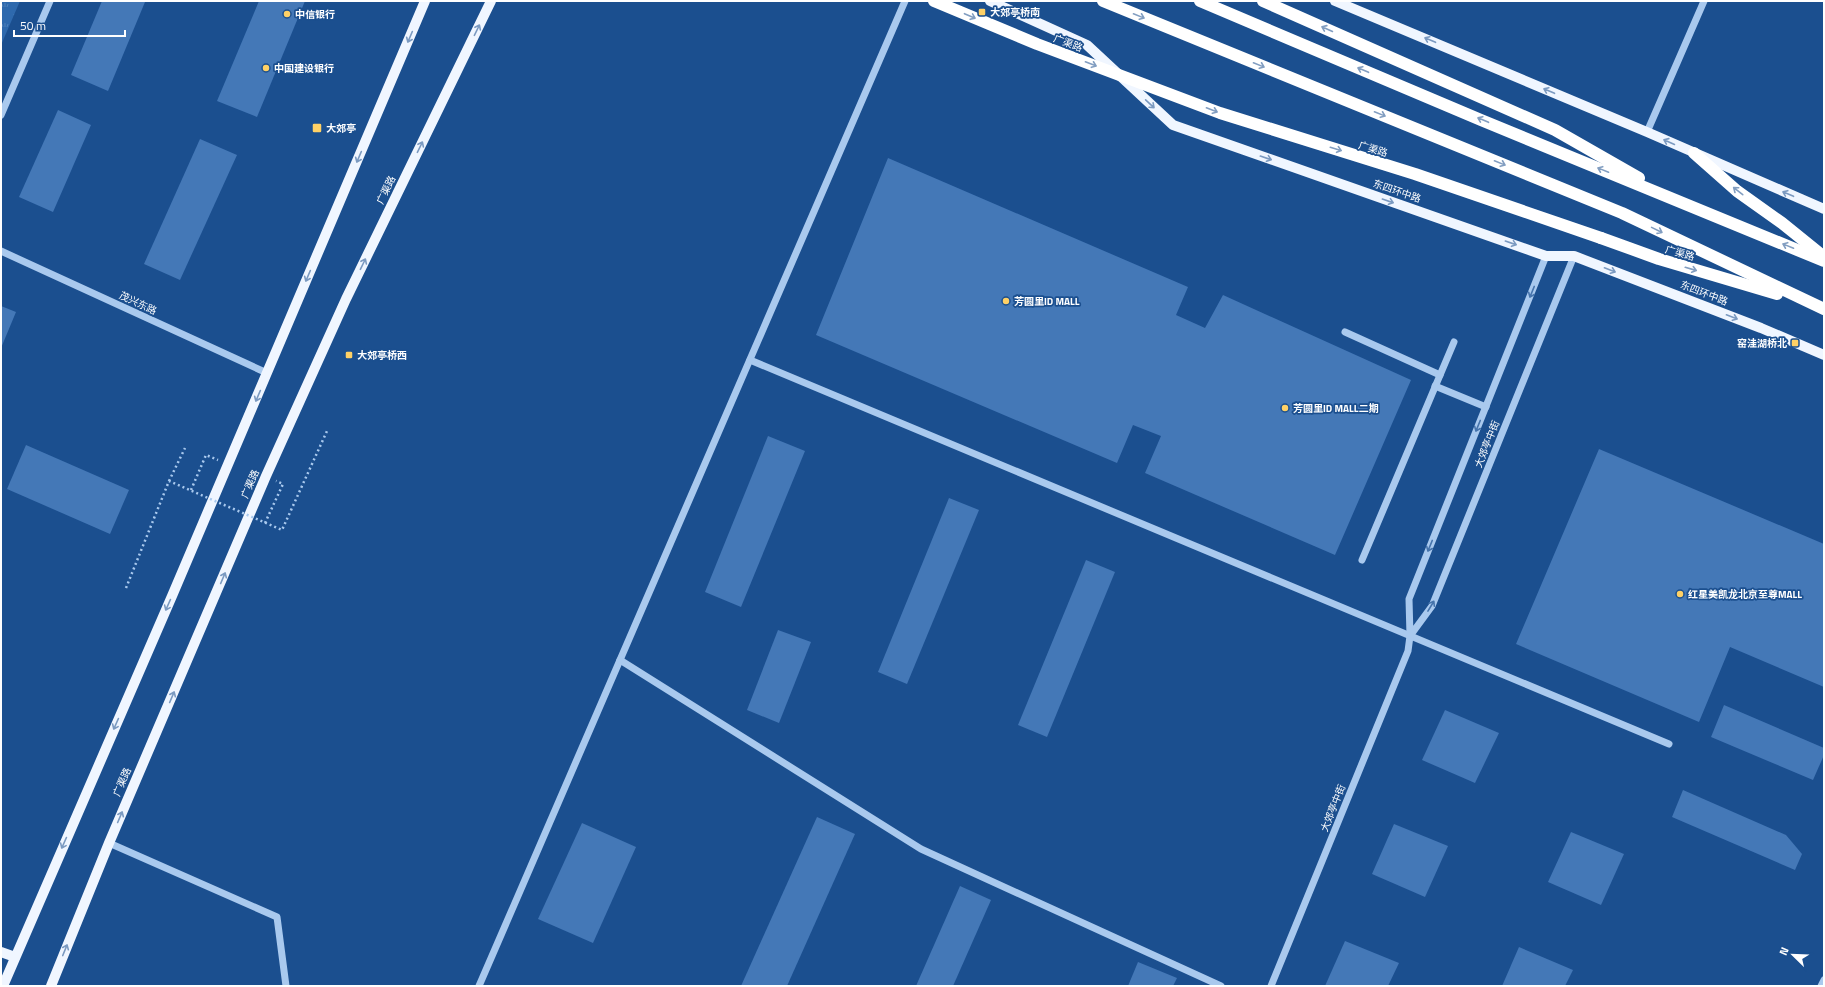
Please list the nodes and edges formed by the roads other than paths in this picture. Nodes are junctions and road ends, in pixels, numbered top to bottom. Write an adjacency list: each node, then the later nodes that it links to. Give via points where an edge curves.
1 (50, 1): 12 (street)
2 (425, 1): 28 (main road, one-way to 28)
3 (492, 1): 36 (main road, 广渠路, one-way to 3, via 266,476 346,299)
4 (905, 1): 27 (street)
5 (934, 1): 22 (highway, 广渠路, one-way to 22, bridge, via 1037,44 1220,113 1415,174 1659,259)
6 (990, 1): 18 (main road, 东四环中路, one-way to 18, via 1087,45 1173,125)
7 (1103, 1): 22 (highway, one-way to 22, via 1622,213)
8 (1200, 1): 15 (highway, one-way to 8)
9 (1263, 1): 15 (highway, one-way to 9, via 1554,130)
10 (1335, 1): 13 (main road, one-way to 10)
11 (1704, 1): 13 (street)
12 (1, 115)
13 (1648, 132): 14 (main road, one-way to 13)
14 (1694, 153): 16 (main road, one-way to 14); 20 (highway, one-way to 14, via 1737,191)
15 (1685, 204): 21 (highway, one-way to 15)
16 (1824, 209)
17 (1, 251): 28 (street, 茂兴东路)
18 (1546, 256): 19 (main road, 东四环中路); 31 (street, 大郊亭中街, one-way to 31)
19 (1574, 256): 26 (main road, 东四环中路, one-way to 26); 33 (street, 大郊亭中街, one-way to 19, via 1432,606)
20 (1824, 257)
21 (1824, 261)
22 (1811, 304): 23 (highway)
23 (1824, 309)
24 (1346, 332): 29 (street)
25 (1454, 342): 29 (street)
26 (1824, 355)
27 (750, 360): 33 (street); 34 (street)
28 (267, 373): 38 (main road, one-way to 38)
29 (1440, 375): 30 (street)
30 (1435, 386): 31 (street); 32 (street)
31 (1486, 407): 33 (street, 大郊亭中街, one-way to 33, via 1409,599)
32 (1362, 560)
33 (1410, 636): 35 (street); 45 (street, 大郊亭中街, via 1408,651)
34 (620, 660): 43 (street); 44 (street, via 921,849)
35 (1669, 744)
36 (109, 843): 41 (main road, 广渠路, one-way to 36); 42 (street, via 277,917)
37 (1, 952): 38 (main road)
38 (15, 957): 40 (main road)
39 (1824, 980): 46 (street)
40 (3, 981)
41 (50, 986)
42 (286, 986)
43 (479, 986)
44 (1221, 986)
45 (1271, 986)
46 (1821, 986)

